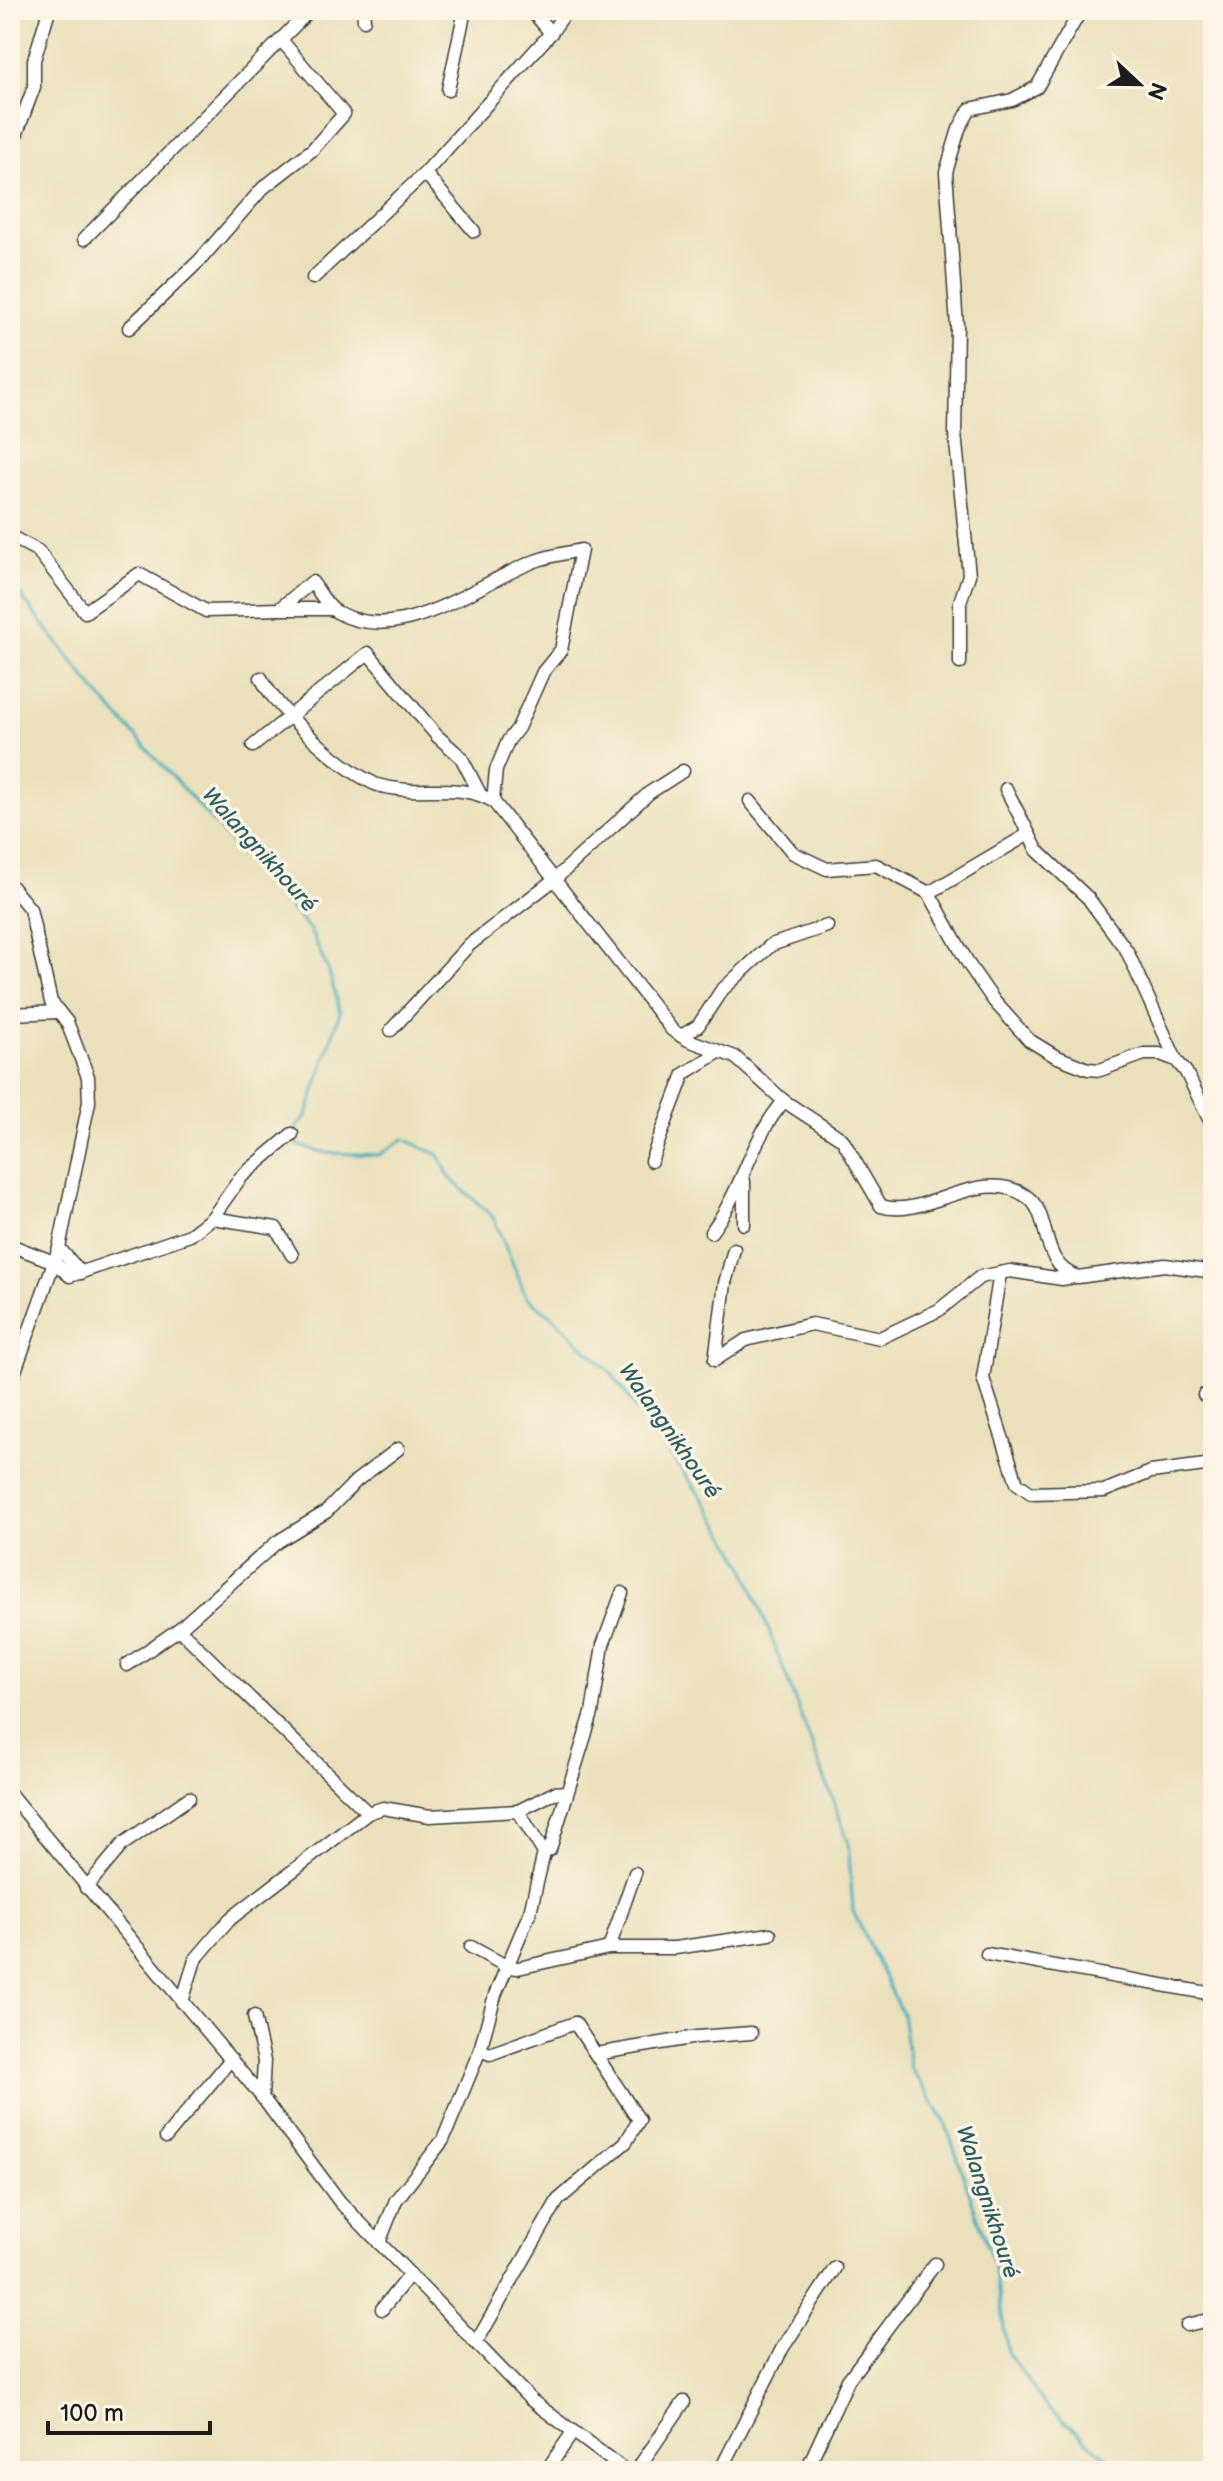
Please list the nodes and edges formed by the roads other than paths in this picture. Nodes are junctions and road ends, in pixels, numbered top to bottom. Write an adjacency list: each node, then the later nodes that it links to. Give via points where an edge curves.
1 (49, 10): 10 (street, via 34,60 34,87)
2 (310, 10): 8 (street)
3 (465, 10): 9 (street)
4 (531, 10): 7 (street)
5 (567, 10): 7 (street)
6 (1081, 10): 19 (street, via 1037,87 1012,100 970,109 946,172 957,326 955,433 969,575 960,602)
7 (551, 33): 11 (street)
8 (282, 41): 13 (street); 15 (street, via 344,114 312,150 263,188 200,260)
9 (448, 90)
10 (10, 151)
11 (425, 173): 12 (street); 14 (street)
12 (474, 231)
13 (84, 239)
14 (313, 278)
15 (129, 328)
16 (10, 536): 17 (street, via 38,551 85,612 139,574 206,611)
17 (279, 609): 18 (street); 18 (street, via 312,582)
18 (332, 609): 26 (street, via 354,619 409,617 440,608 538,560 581,550 561,650 543,672 508,741 496,770)
19 (960, 663)
20 (261, 678): 21 (street, via 272,699)
21 (289, 714): 22 (street); 25 (street, via 374,784); 25 (street, via 315,699 368,653 461,757)
22 (253, 746)
23 (683, 771): 29 (street, via 649,793)
24 (1006, 789): 28 (street)
25 (480, 794): 26 (street)
26 (493, 801): 29 (street)
27 (750, 801): 31 (street, via 793,853 827,869 876,865)
28 (1027, 835): 31 (street); 38 (street, via 1088,898 1127,951)
29 (555, 879): 35 (street, via 469,945); 36 (street)
30 (10, 885): 33 (street, via 30,909 51,1002)
31 (929, 893): 38 (street, via 969,965 1029,1040 1088,1069 1100,1070 1144,1054)
32 (827, 926): 36 (street, via 771,945 721,991 698,1026)
33 (58, 1012): 34 (street); 48 (street, via 88,1077 89,1102)
34 (10, 1014)
35 (391, 1030)
36 (681, 1036): 37 (street)
37 (719, 1052): 39 (street, via 735,1057); 42 (street, via 684,1074)
38 (1176, 1060): 40 (street)
39 (784, 1101): 43 (street, via 766,1122); 55 (street, via 842,1139 881,1206 894,1210 995,1187 1026,1196 1038,1211 1052,1254 1067,1273)
40 (1213, 1127)
41 (292, 1134): 44 (street, via 241,1177)
42 (651, 1161)
43 (744, 1173): 45 (street); 46 (street, via 731,1207)
44 (212, 1218): 50 (street, via 276,1228); 53 (street, via 190,1235)
45 (744, 1224)
46 (711, 1232)
47 (10, 1245): 51 (street)
48 (59, 1248): 51 (street); 53 (street)
49 (734, 1249): 54 (street, via 715,1360 746,1340 812,1324 880,1338 939,1310 980,1277)
50 (292, 1255)
51 (54, 1262): 53 (street, via 70,1276); 56 (street)
52 (1213, 1272): 55 (street, via 1165,1265)
53 (81, 1273)
54 (1000, 1273): 55 (street); 58 (street, via 983,1378 1017,1483 1031,1493 1104,1491 1151,1472)
55 (1078, 1277)
56 (10, 1385)
57 (398, 1449): 60 (street, via 326,1512 277,1542)
58 (1213, 1464)
59 (622, 1593): 62 (street, via 603,1645 592,1713)
60 (179, 1629): 61 (street); 66 (street)
61 (127, 1665)
62 (566, 1792): 65 (street); 67 (street, via 550,1849)
63 (10, 1794): 69 (street)
64 (189, 1798): 69 (street, via 123,1844)
65 (518, 1811): 66 (street, via 430,1816 383,1808); 67 (street)
66 (368, 1813): 76 (street, via 230,1919 195,1960)
67 (544, 1853): 74 (street, via 530,1912)
68 (635, 1873): 72 (street)
69 (86, 1888): 76 (street)
70 (770, 1934): 72 (street, via 675,1948)
71 (471, 1947): 74 (street)
72 (609, 1948): 74 (street)
73 (987, 1954): 75 (street)
74 (508, 1967): 79 (street)
75 (1213, 1994)
76 (182, 2002): 81 (street)
77 (254, 2016): 82 (street, via 264,2061)
78 (751, 2033): 80 (street)
79 (480, 2050): 80 (street, via 490,2054 575,2023); 84 (street, via 443,2140 396,2200)
80 (596, 2054): 91 (street, via 639,2120 626,2142 558,2200)
81 (231, 2059): 82 (street); 83 (street)
82 (262, 2097): 84 (street, via 340,2202)
83 (166, 2137)
84 (379, 2243): 87 (street)
85 (935, 2264): 98 (street, via 848,2380)
86 (835, 2268): 97 (street, via 782,2349)
87 (410, 2274): 88 (street); 91 (street)
88 (382, 2309)
89 (1213, 2319): 90 (street)
90 (1187, 2325)
91 (476, 2343): 93 (street, via 531,2400)
92 (684, 2402): 96 (street)
93 (573, 2432): 94 (street); 95 (street)
94 (546, 2471)
95 (626, 2471)
96 (636, 2471)
97 (720, 2471)
98 (806, 2471)

